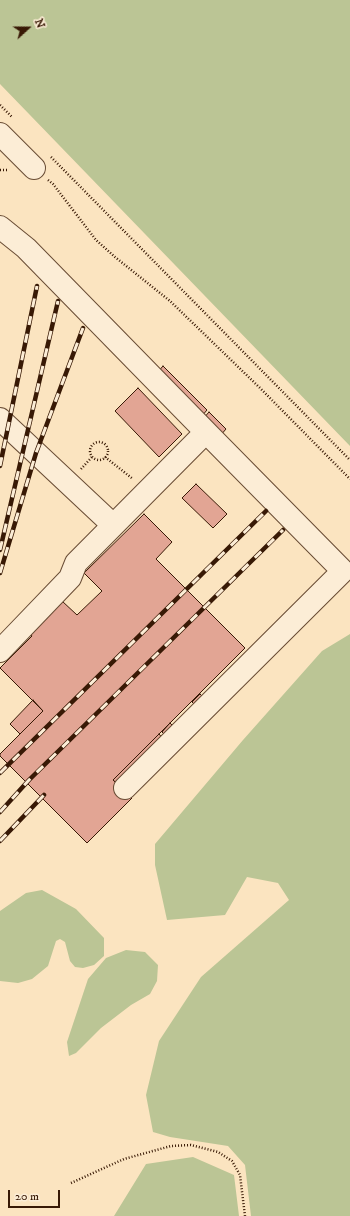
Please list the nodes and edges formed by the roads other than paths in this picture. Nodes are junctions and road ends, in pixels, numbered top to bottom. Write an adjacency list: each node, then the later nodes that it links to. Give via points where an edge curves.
1 (8, 128): 2 (lane)
2 (42, 162)
3 (0, 227): 5 (lane, via 26,248)
4 (0, 419): 6 (lane)
5 (206, 432): 6 (lane); 8 (lane, via 343,571)
6 (113, 525): 7 (lane, via 76,562 70,578)
7 (0, 651)
8 (125, 788)

